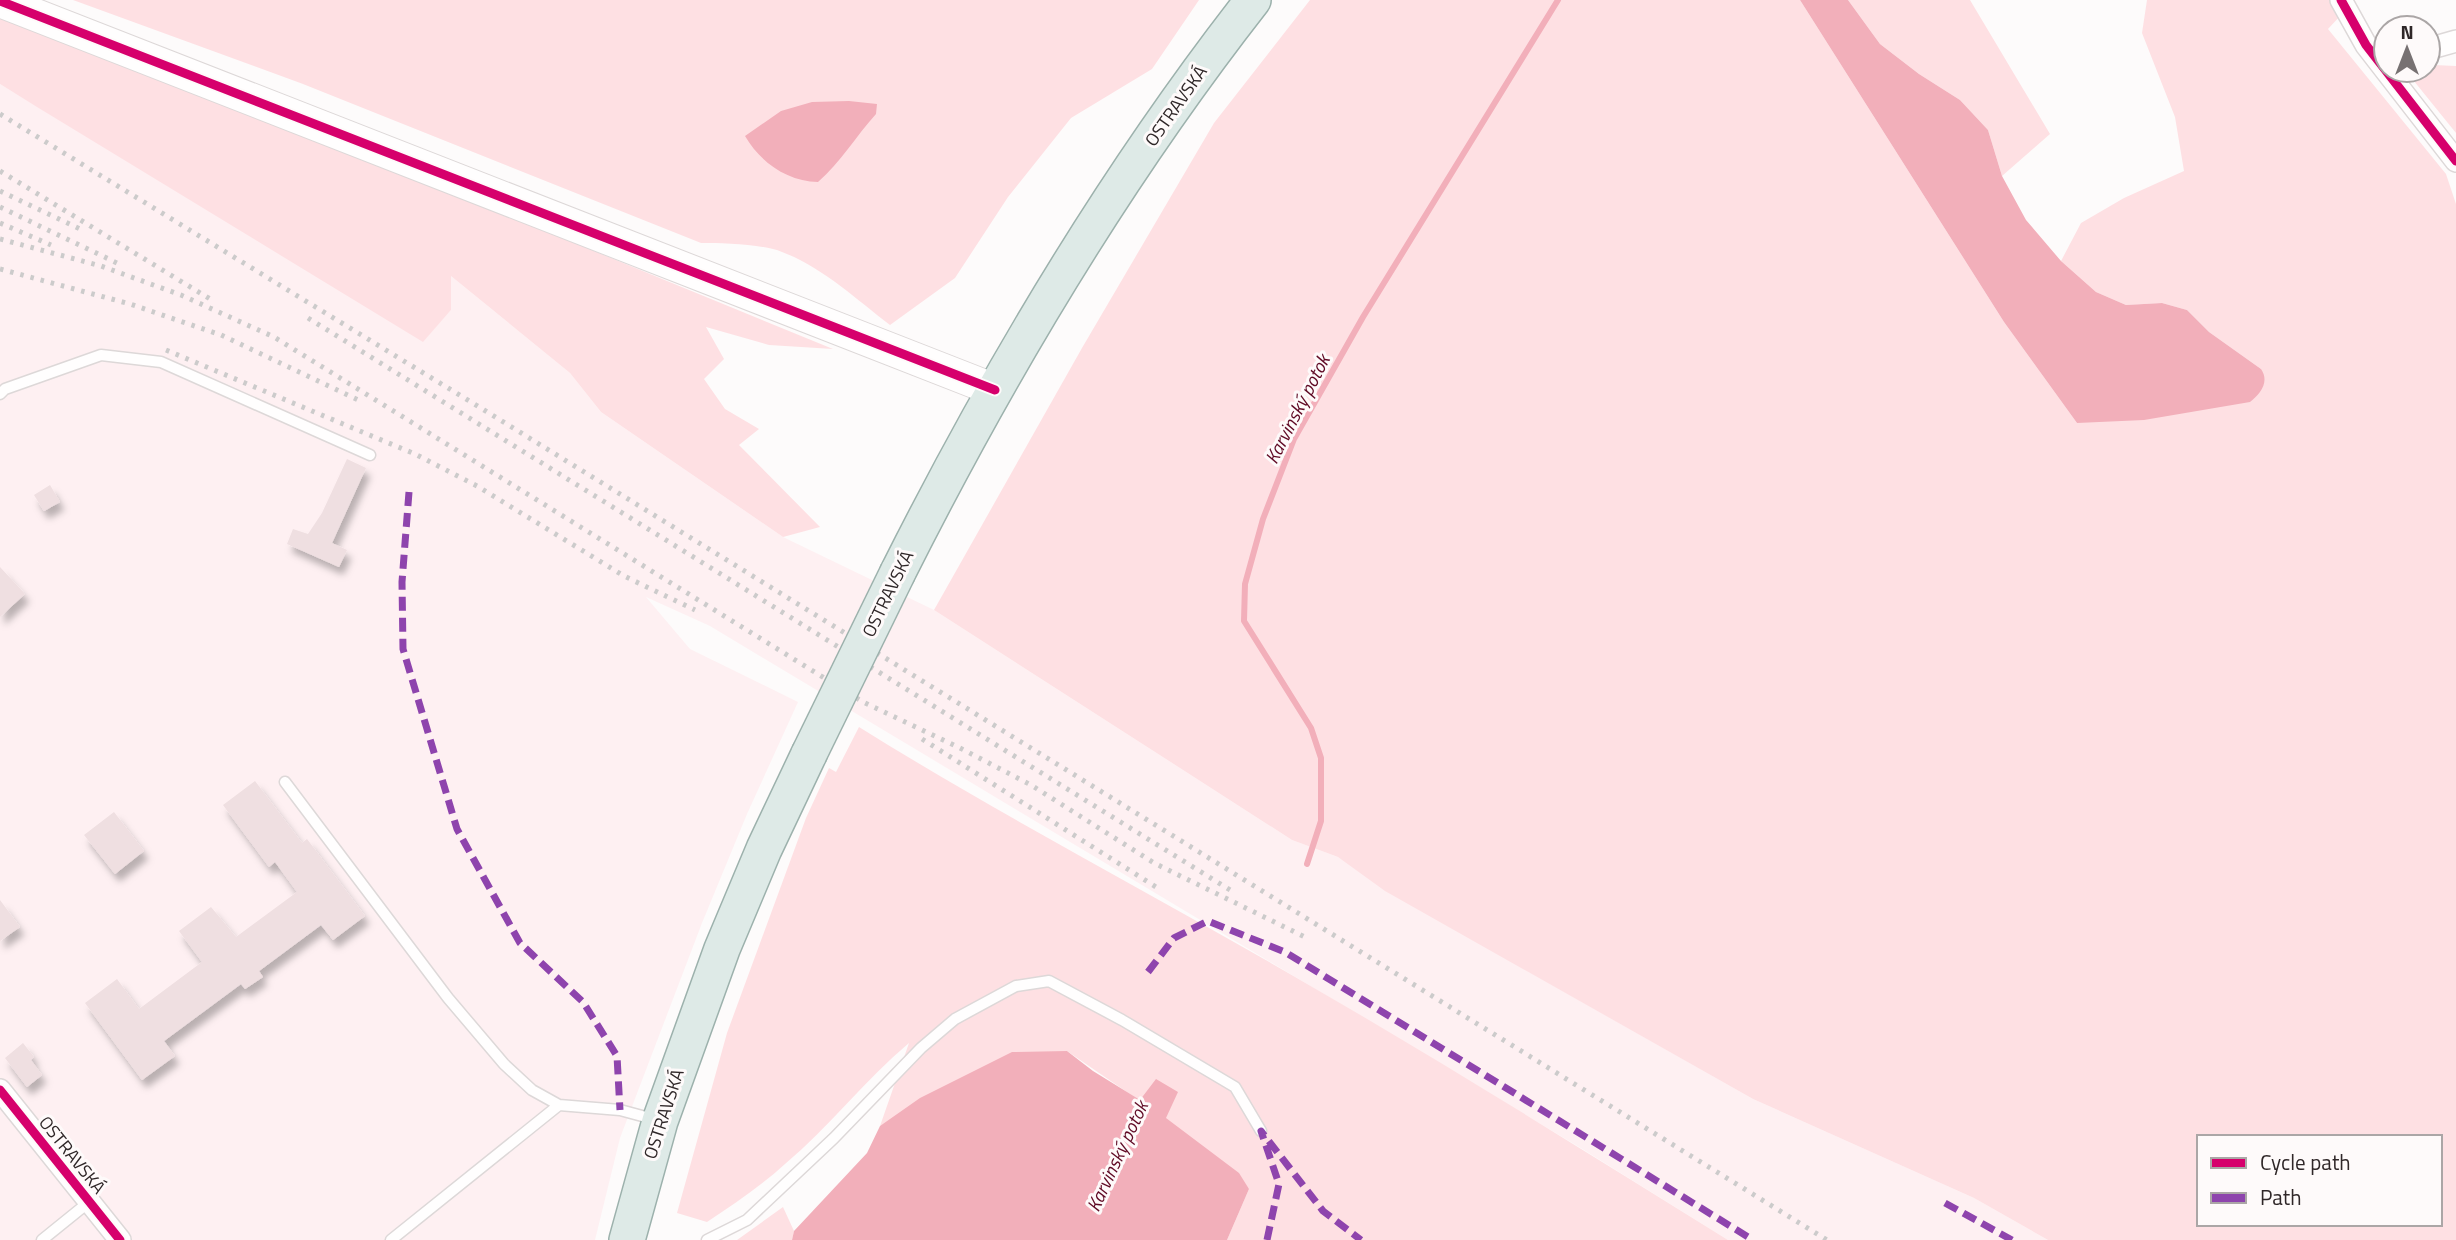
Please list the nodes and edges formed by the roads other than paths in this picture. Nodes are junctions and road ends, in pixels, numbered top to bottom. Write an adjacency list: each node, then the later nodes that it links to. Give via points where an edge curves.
1 (1253, 0): 7 (main road, OSTRAVSKÁ, via 1140,157)
2 (2341, 0): 4 (street)
3 (0, 1): 7 (street)
4 (2372, 51)
5 (2399, 84): 6 (street)
6 (2456, 161)
7 (995, 390): 13 (main road, OSTRAVSKÁ, bridge, via 942,484 773,829 727,937)
8 (0, 394): 9 (lane, via 101,355 161,362)
9 (370, 455)
10 (285, 782): 12 (lane, via 448,998 532,1090)
11 (0, 1090): 15 (street, OSTRAVSKÁ)
12 (559, 1105): 13 (lane, via 620,1110); 18 (lane)
13 (660, 1121): 19 (main road, OSTRAVSKÁ)
14 (1261, 1130): 20 (lane, via 1235,1087 1133,1027 1049,981 1016,986 955,1019 747,1220)
15 (89, 1202): 16 (lane); 17 (street, OSTRAVSKÁ)
16 (42, 1240)
17 (120, 1240)
18 (391, 1240)
19 (628, 1240)
20 (708, 1240)

